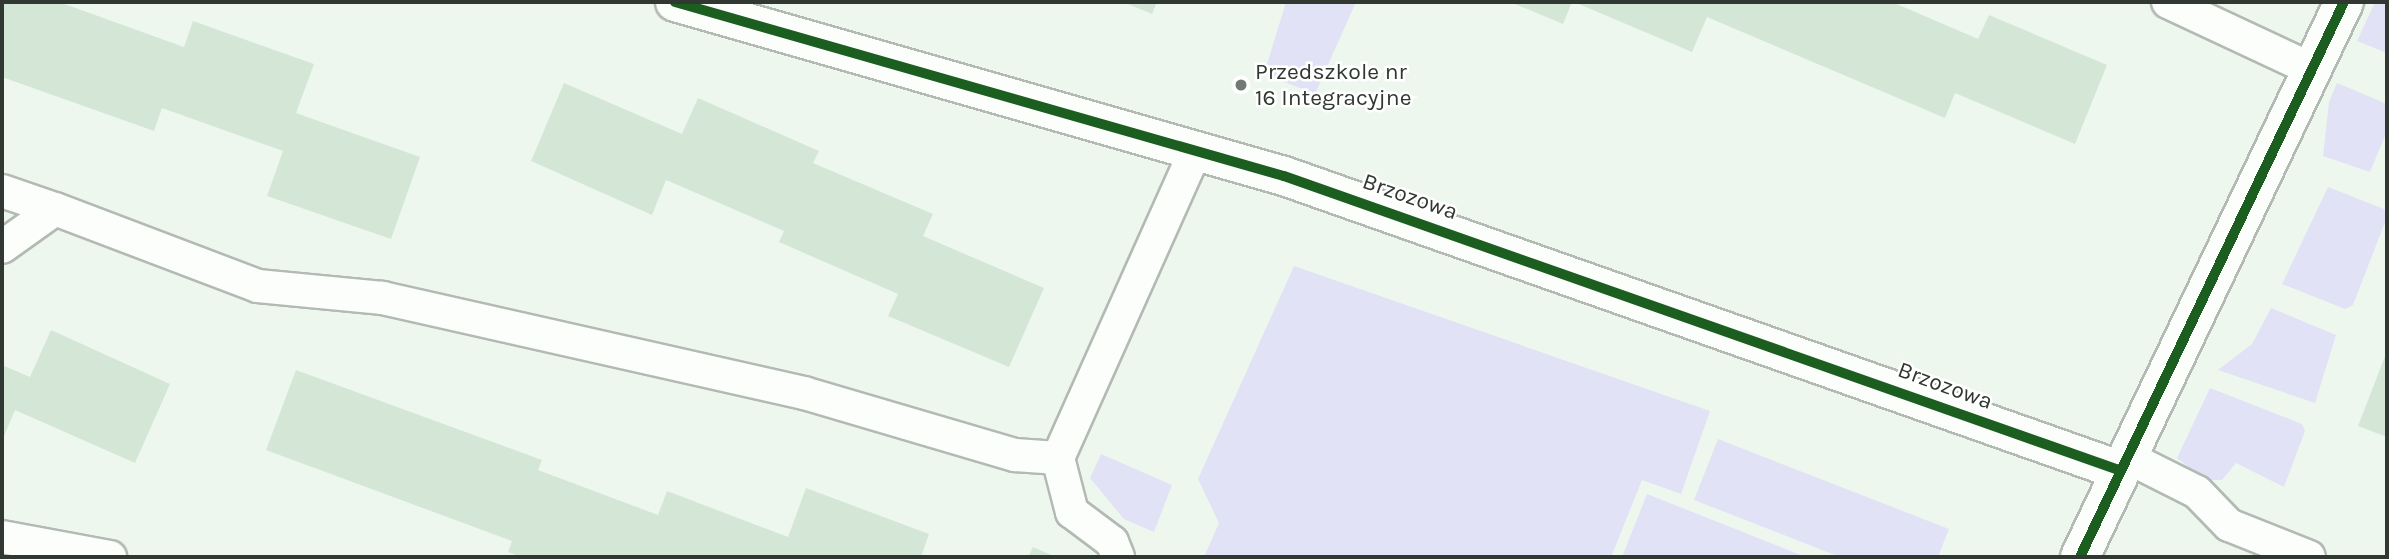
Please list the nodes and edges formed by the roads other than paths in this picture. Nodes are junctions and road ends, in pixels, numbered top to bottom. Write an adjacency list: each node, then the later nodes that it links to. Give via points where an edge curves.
1 (676, 2): 5 (street, Brzozowa)
2 (2168, 2): 4 (lane)
3 (2344, 2): 4 (street)
4 (2311, 69): 10 (street)
5 (1195, 152): 9 (lane); 10 (street, Brzozowa, via 1363,203)
6 (2, 191): 7 (lane)
7 (55, 209): 8 (lane); 9 (lane, via 258,286 383,298 804,393 1015,454)
8 (2, 247)
9 (1058, 457): 13 (lane, via 1072,512 1112,542)
10 (2122, 463): 14 (street); 15 (lane, via 2197,492 2229,525)
11 (2, 537): 12 (lane)
12 (110, 557)
13 (1118, 557)
14 (2080, 557)
15 (2309, 557)

